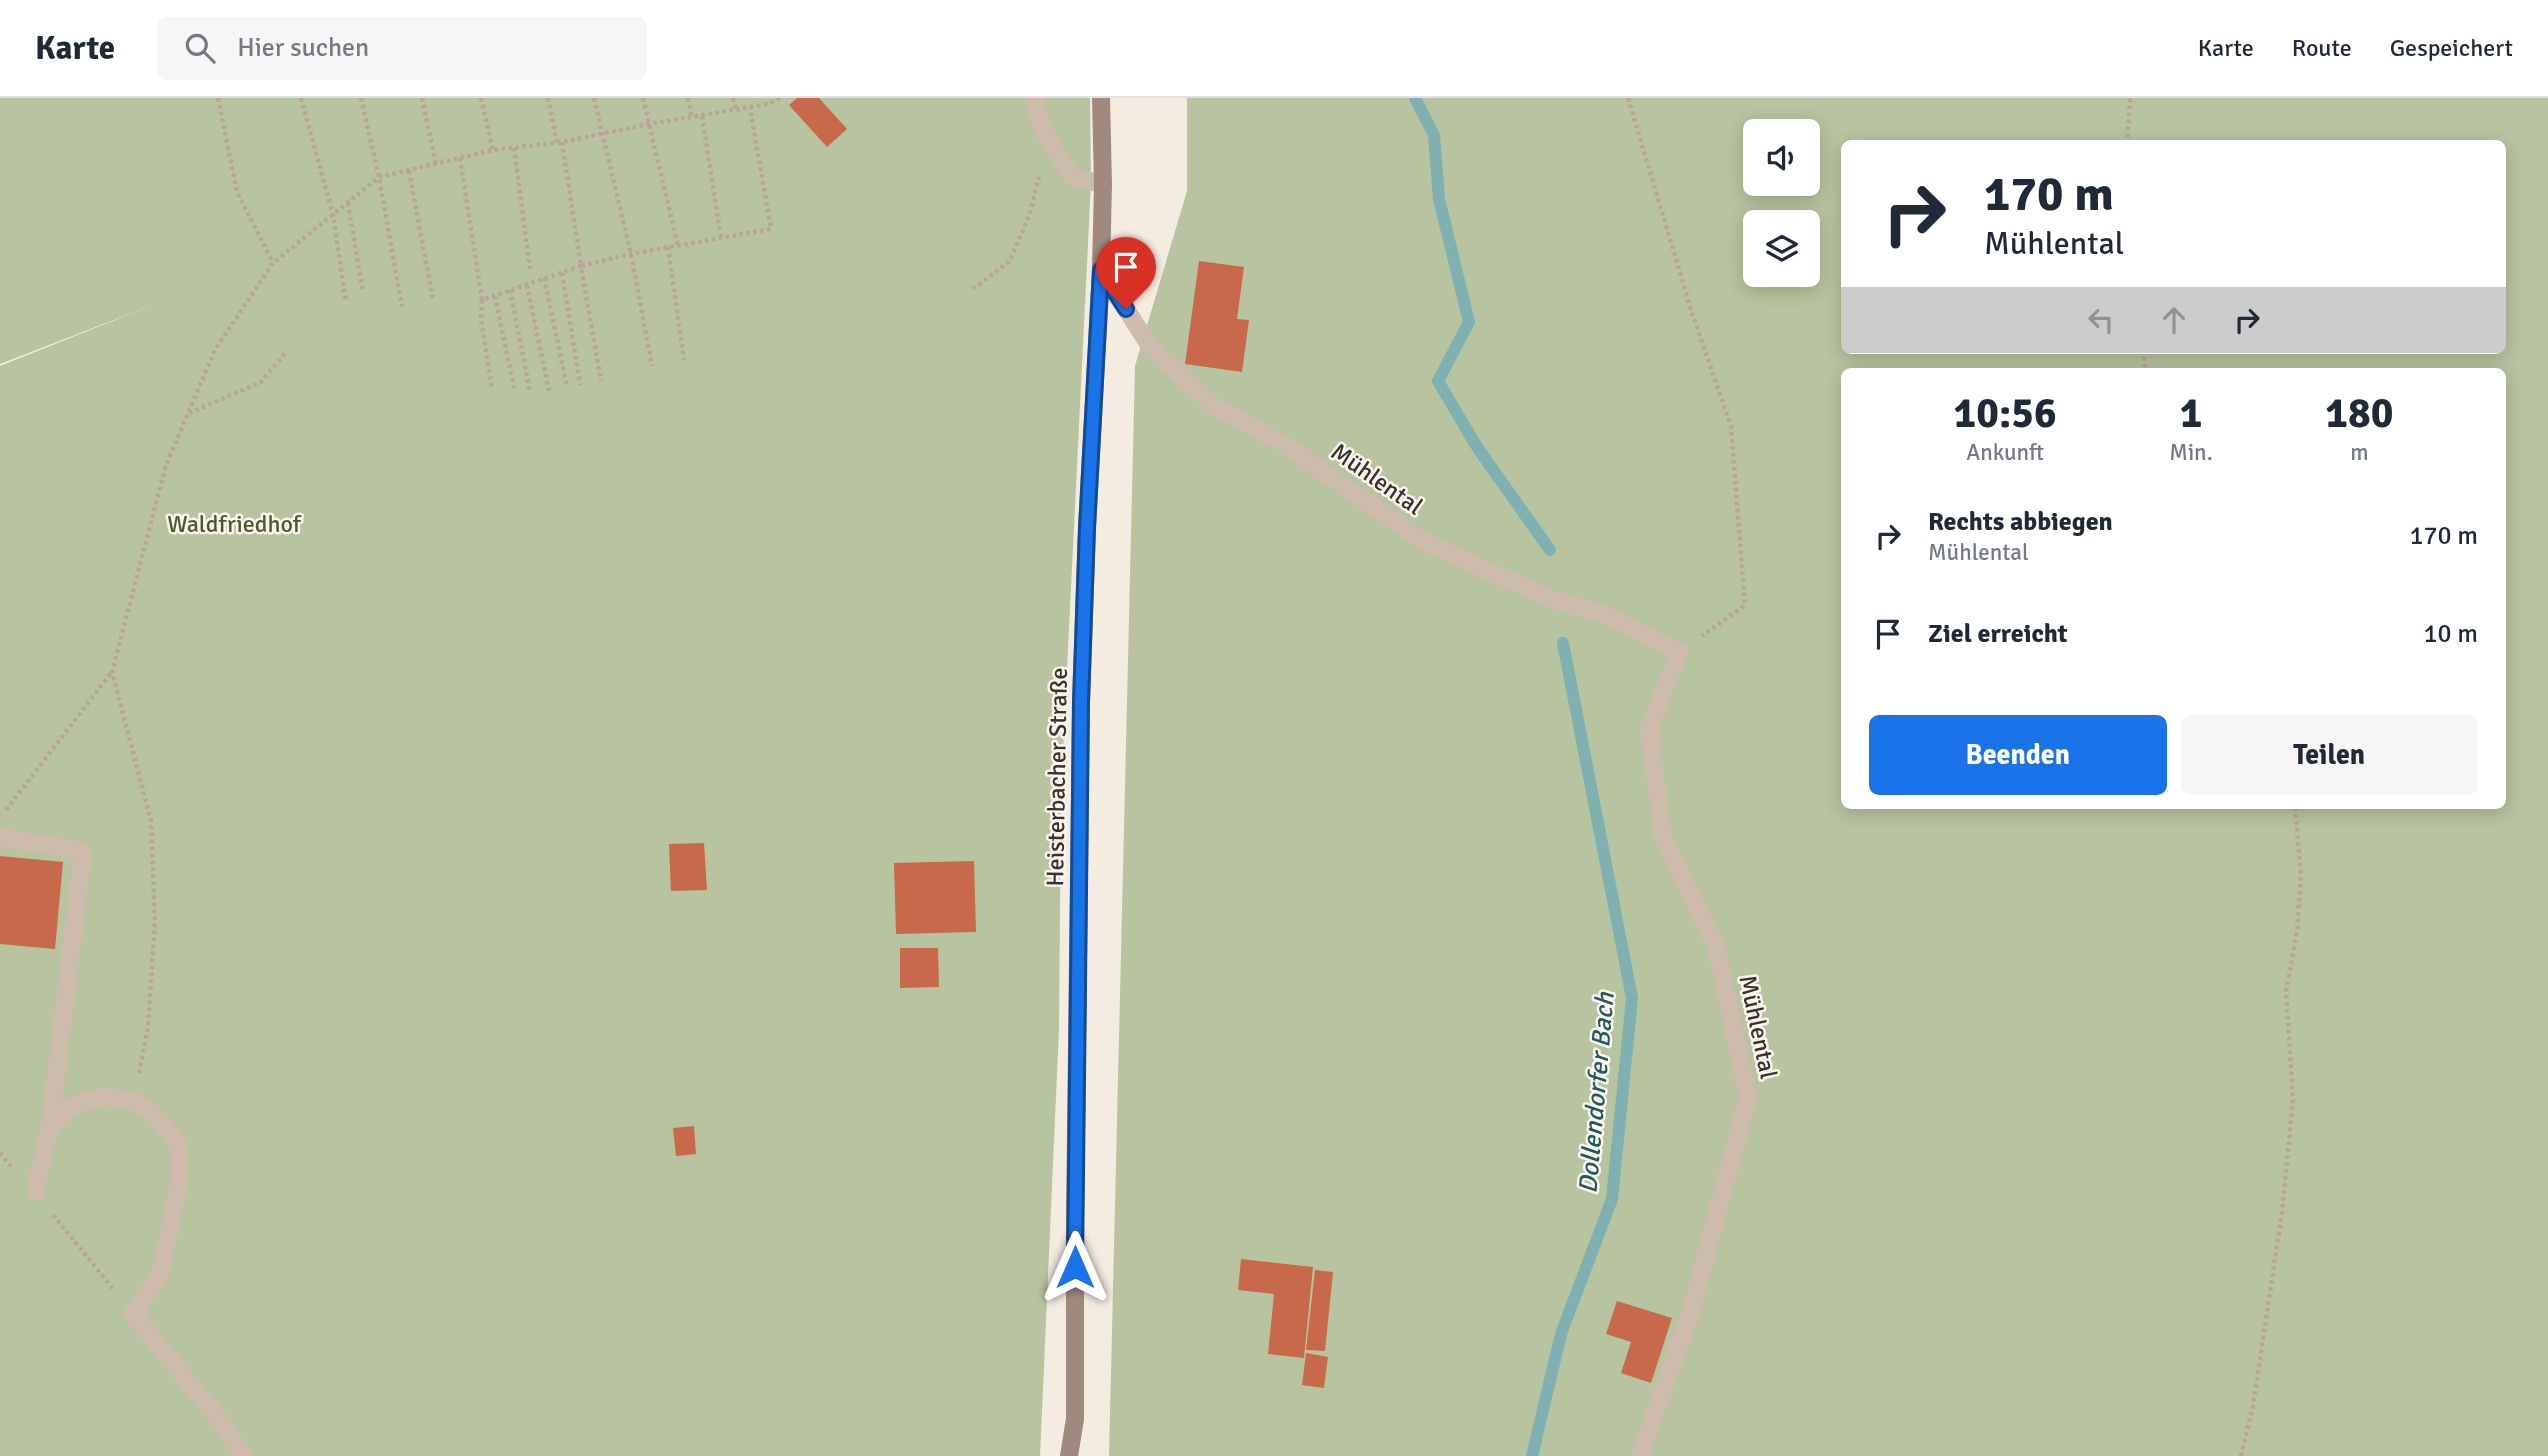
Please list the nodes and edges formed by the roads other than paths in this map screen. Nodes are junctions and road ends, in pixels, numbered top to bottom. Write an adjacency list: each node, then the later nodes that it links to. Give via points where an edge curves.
1 (1034, 98): 3 (street, via 1043,131 1072,177)
2 (1101, 98): 3 (main road, Heisterbacher Straße)
3 (1103, 184): 4 (main road, Heisterbacher Straße)
4 (1101, 270): 9 (main road, Heisterbacher Straße, via 1082,689 1075,1419); 10 (street, Mühlental, via 1151,348 1212,404 1285,444 1423,541 1548,598 1606,615 1679,652 1649,729 1663,836 1717,950 1748,1097 1691,1311)
5 (0, 837): 6 (street, via 83,852)
6 (50, 1126): 7 (street); 8 (street, via 74,1105 104,1096 134,1101 158,1118 179,1146 179,1182 160,1276 132,1313 227,1429)
7 (35, 1192)
8 (243, 1456)
9 (1069, 1456)
10 (1640, 1456)

